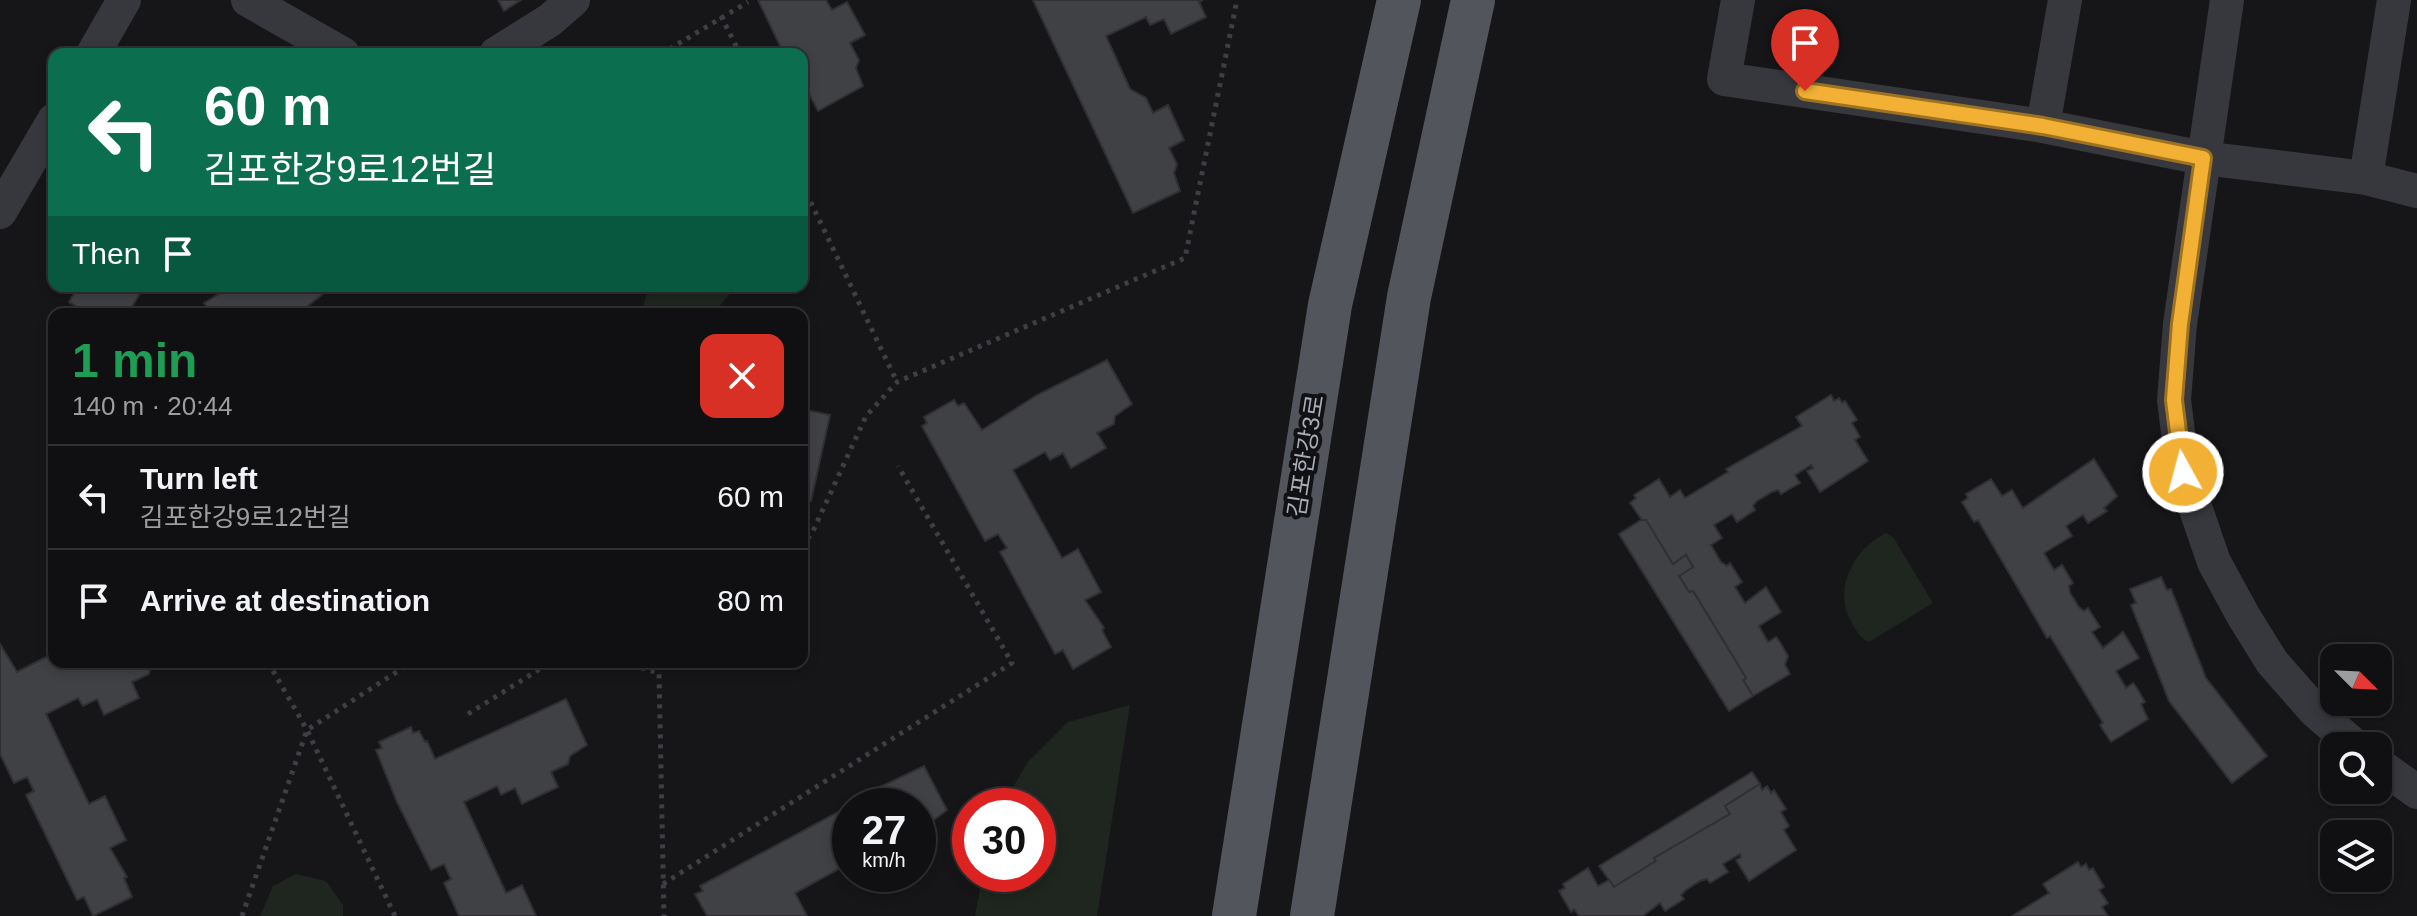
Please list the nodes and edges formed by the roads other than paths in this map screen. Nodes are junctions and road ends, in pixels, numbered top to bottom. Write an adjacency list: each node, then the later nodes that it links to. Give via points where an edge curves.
1 (124, 0): 10 (street)
2 (248, 0): 11 (street)
3 (573, 0): 12 (street)
4 (1399, 0): 23 (main road, 김포한강3로, via 1330,305)
5 (1473, 0): 22 (main road, via 1409,297)
6 (1738, 0): 13 (street, via 1724,79)
7 (2065, 0): 13 (street)
8 (2227, 0): 15 (street)
9 (2394, 0): 16 (street)
10 (96, 48)
11 (332, 48)
12 (506, 48)
13 (2043, 126): 15 (street)
14 (48, 130): 18 (street)
15 (2203, 158): 16 (street); 19 (street, via 2174,400 2183,472 2214,562 2251,628 2272,662)
16 (2366, 178): 17 (street)
17 (2417, 191)
18 (0, 212)
19 (2340, 732)
20 (2392, 774): 21 (street)
21 (2417, 792)
22 (1327, 818): 24 (main road); 25 (main road)
23 (1234, 916)
24 (1312, 916)
25 (1327, 916)

